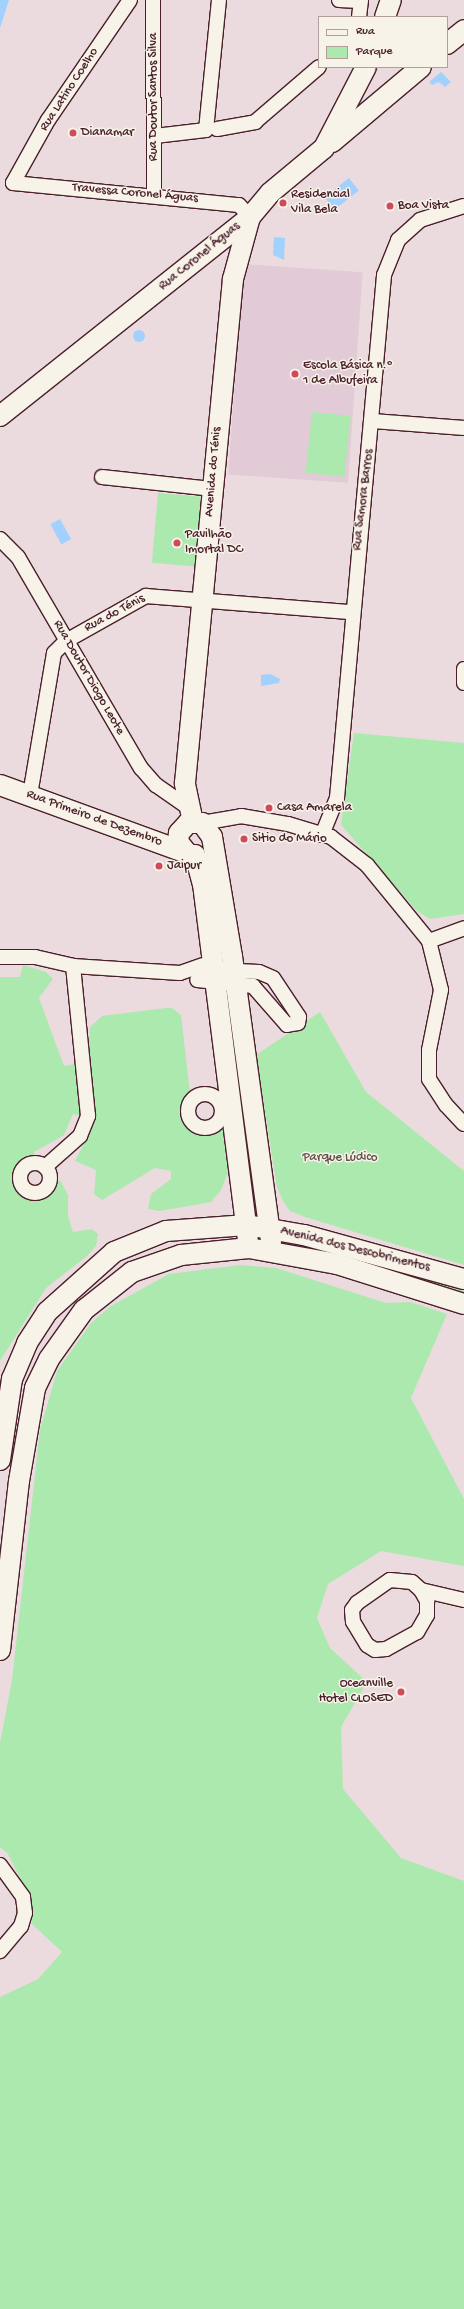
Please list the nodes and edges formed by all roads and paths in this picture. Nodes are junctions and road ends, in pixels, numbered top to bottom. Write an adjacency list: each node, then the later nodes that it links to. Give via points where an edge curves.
1 (130, 0): 17 (street, Rua Latino Coelho, via 48,120)
2 (153, 0): 15 (street, Rua Doutor Santos Silva)
3 (218, 0): 14 (street)
4 (339, 0): 6 (street)
5 (391, 0): 8 (street)
6 (360, 1): 7 (street)
7 (359, 16)
8 (385, 16)
9 (464, 30): 10 (street)
10 (448, 43)
11 (318, 68): 14 (street, via 255,122)
12 (365, 68): 16 (street, Rua Coronel Águas)
13 (420, 68): 16 (street)
14 (211, 130): 15 (street)
15 (155, 136): 18 (street, Rua Doutor Santos Silva)
16 (324, 148): 20 (street, Rua Coronel Águas, via 270,193)
17 (13, 183): 18 (street, Travessa Coronel Águas)
18 (154, 194): 20 (street, Travessa Coronel Águas, via 238,205)
19 (464, 206): 24 (street, Rua Samora Barros, via 420,220 396,247 384,275)
20 (250, 217): 21 (street, Rua Coronel Águas); 22 (street, Avenida do Ténis)
21 (218, 243): 22 (street); 23 (street, Rua Coronel Águas)
22 (235, 266): 27 (street, Avenida do Ténis)
23 (0, 416)
24 (373, 421): 25 (street); 30 (street, Rua Samora Barros)
25 (464, 428)
26 (102, 477): 27 (street)
27 (213, 488): 29 (street, Avenida do Ténis)
28 (0, 539): 31 (street, Rua Doutor Diogo Leote, via 18,557)
29 (202, 600): 30 (street, Rua do Ténis); 31 (street, Rua do Ténis, via 146,596); 36 (street, Avenida do Ténis, via 185,783)
30 (351, 612): 37 (street, Rua Samora Barros, via 337,798)
31 (66, 641): 35 (street, Rua do Ténis, via 54,653); 36 (street, Rua Doutor Diogo Leote, via 141,768 156,785)
32 (464, 668): 33 (street)
33 (464, 683)
34 (0, 785): 35 (street, Rua Primeiro de Dezembro)
35 (30, 795): 39 (street, Rua Primeiro de Dezembro)
36 (194, 817): 37 (street, via 241,816); 38 (street, via 209,829); 39 (street, via 179,833 180,846)
37 (322, 835): 41 (street, via 366,865)
38 (212, 841): 39 (street, via 207,851); 45 (street)
39 (191, 854): 44 (street, via 201,870)
40 (464, 928): 41 (street)
41 (429, 941): 46 (street, via 441,990 429,1050 429,1079 446,1105)
42 (0, 957): 43 (street, via 35,957)
43 (72, 966): 44 (street, via 180,973); 47 (street, via 88,1116 80,1136)
44 (207, 971): 45 (street); 48 (street, via 218,1005)
45 (239, 977): 51 (street)
46 (464, 1124)
47 (45, 1167)
48 (244, 1191): 49 (street, via 235,1207); 50 (street)
49 (214, 1225): 50 (street, Avenida dos Descobrimentos); 56 (street, Avenida dos Descobrimentos, via 166,1231 114,1252 47,1312 27,1343 12,1379)
50 (247, 1226): 51 (street, Avenida dos Descobrimentos); 52 (street)
51 (270, 1229): 53 (street); 54 (street, Avenida dos Descobrimentos, via 304,1235)
52 (248, 1248): 53 (street, Avenida dos Descobrimentos); 60 (street, Avenida dos Descobrimentos, via 181,1255 132,1272 84,1310 49,1359 35,1388 28,1420)
53 (271, 1252): 55 (street, Avenida dos Descobrimentos, via 336,1264)
54 (464, 1279)
55 (464, 1304)
56 (0, 1460)
57 (421, 1590): 58 (street); 59 (street, via 427,1601); 59 (street, via 412,1582 390,1580 357,1603 352,1610 353,1622 367,1645 375,1650 386,1649 417,1632)
58 (459, 1599): 59 (street)
59 (427, 1615)
60 (0, 1650)
61 (0, 1865): 62 (street, via 23,1897 25,1913 21,1926)
62 (0, 1951)

